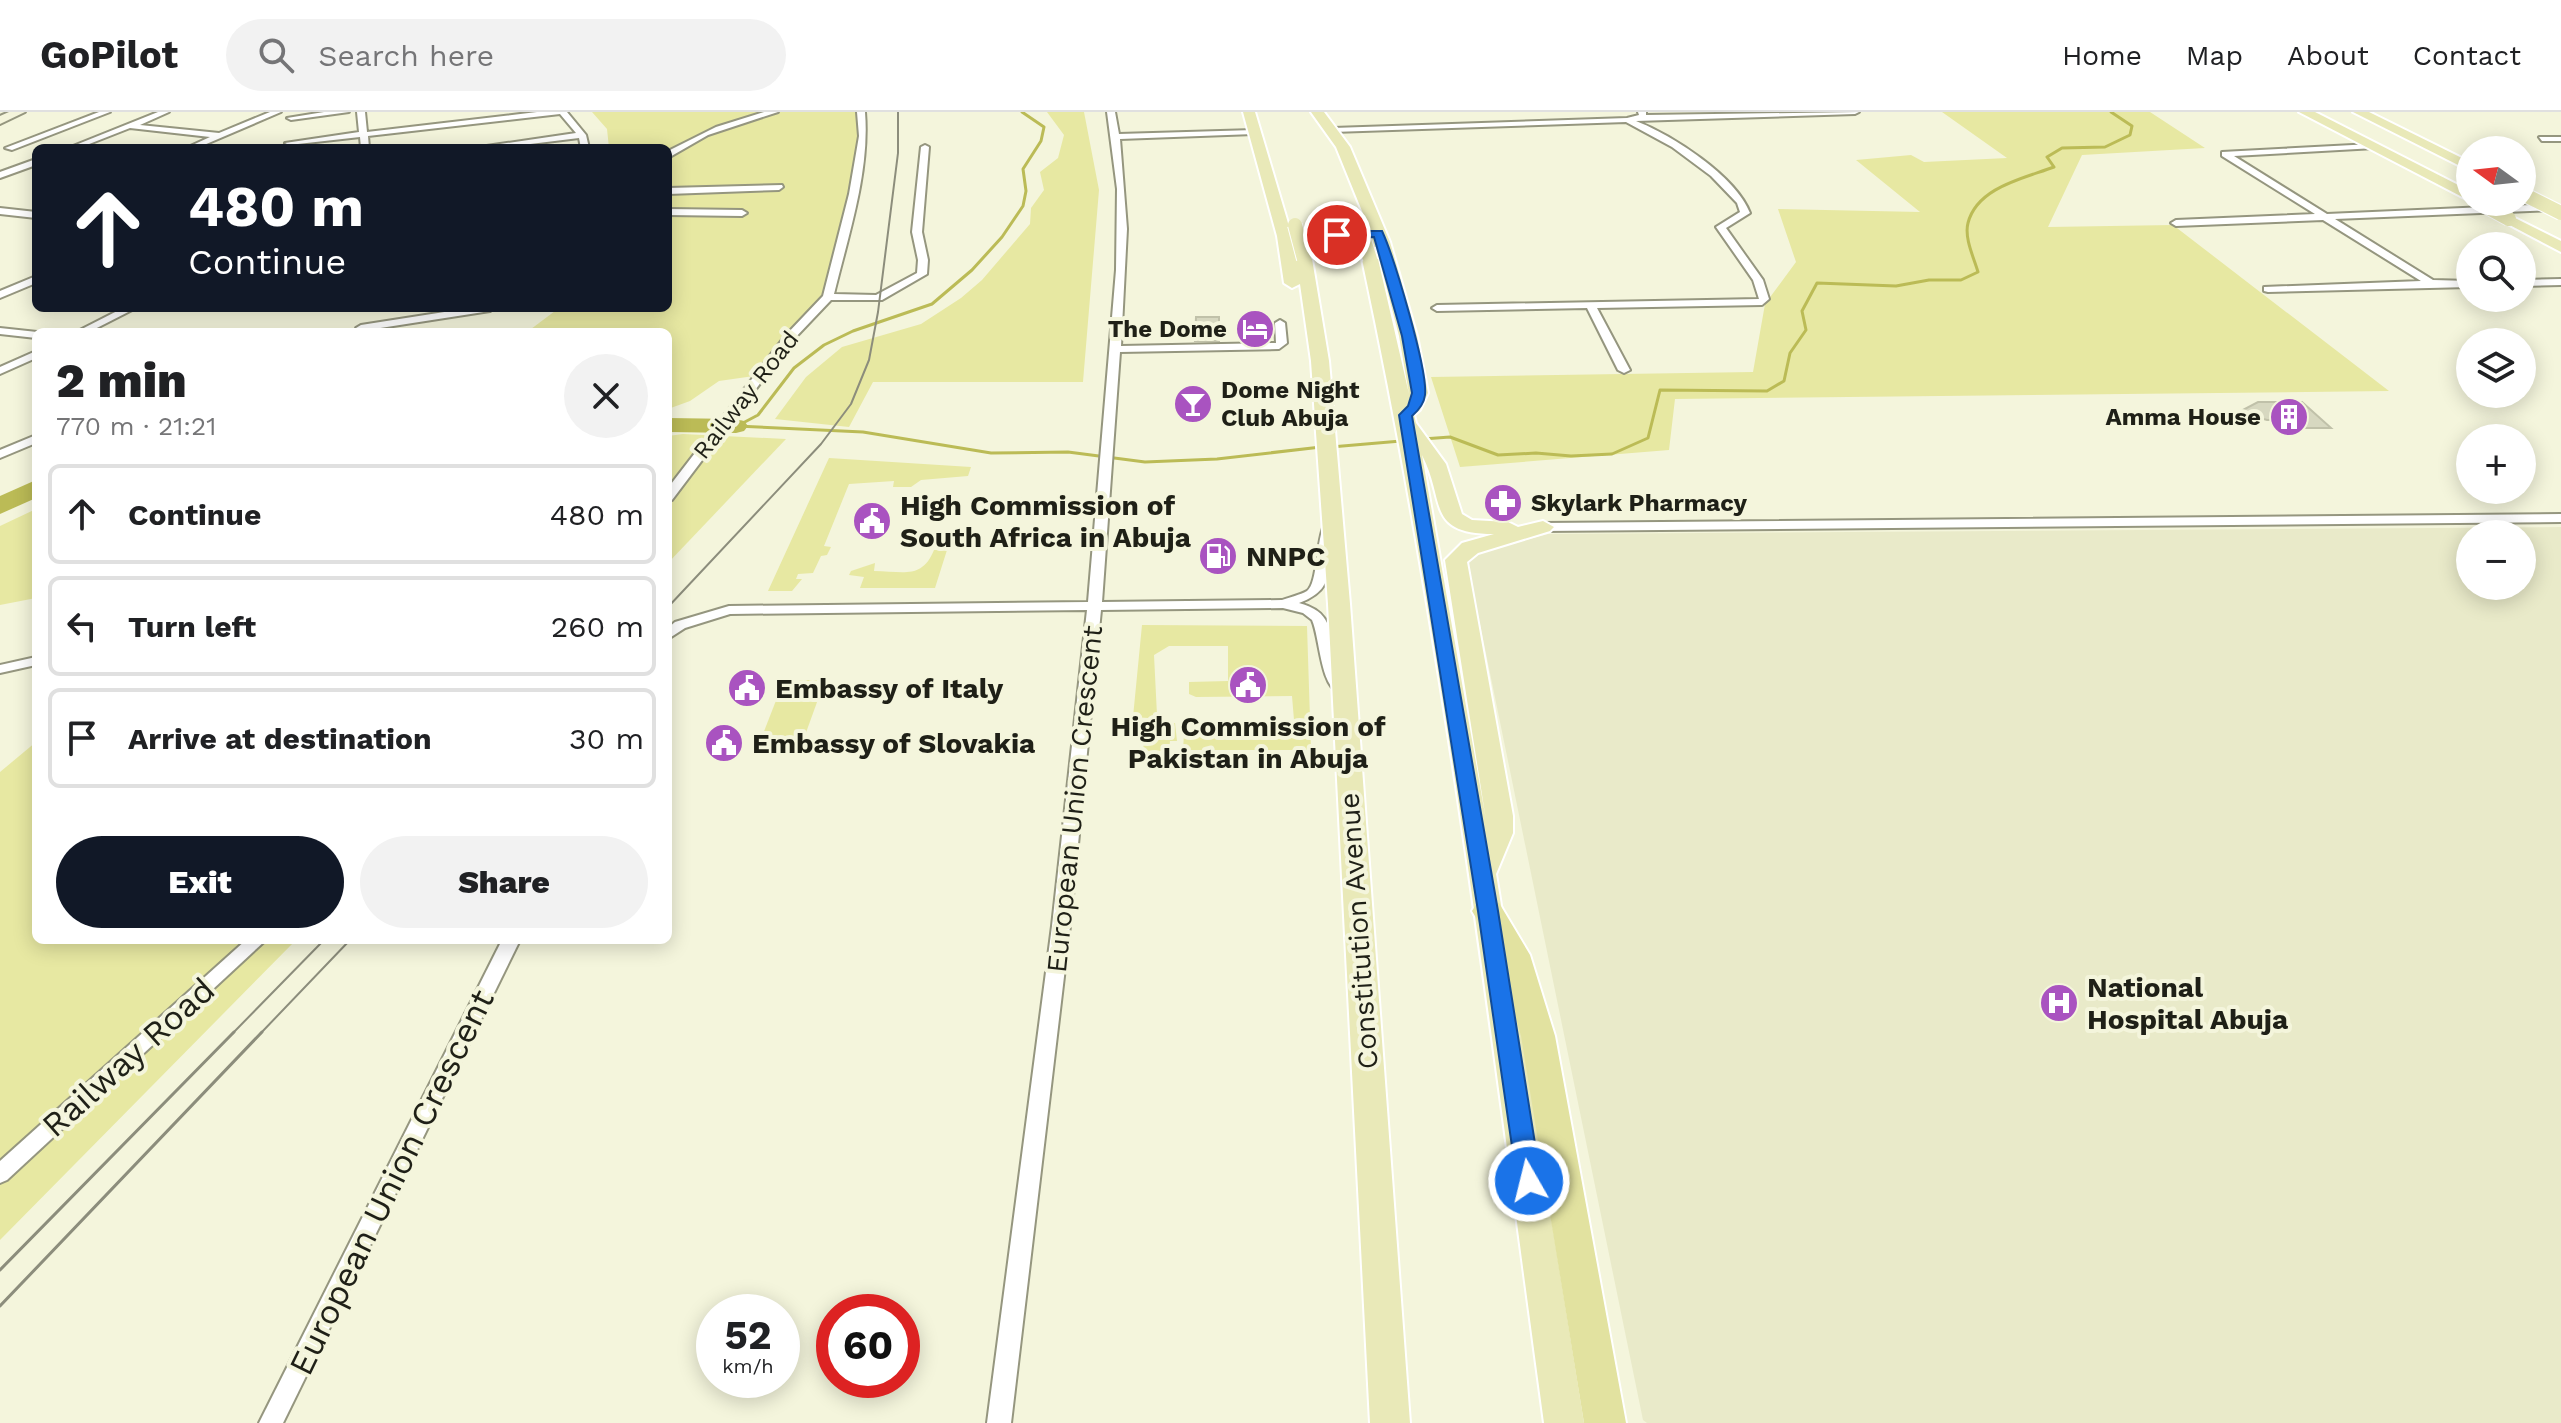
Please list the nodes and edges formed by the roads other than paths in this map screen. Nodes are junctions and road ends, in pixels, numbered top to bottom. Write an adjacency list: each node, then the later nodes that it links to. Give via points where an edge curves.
1 (19, 112): 21 (main road)
2 (106, 112): 42 (street)
3 (156, 112): 4 (street)
4 (165, 112): 23 (street)
5 (277, 112): 27 (street)
6 (345, 112): 20 (street)
7 (361, 112): 28 (street)
8 (561, 112): 28 (street); 29 (street)
9 (774, 112): 43 (street, via 728,124)
10 (861, 112): 71 (street, Railway Road, via 863,136 853,194)
11 (1111, 112): 30 (street)
12 (1249, 112): 26 (main road)
13 (1260, 112): 61 (main road, Constitution Avenue)
14 (1314, 112): 25 (main road); 86 (main road, bridge, via 1370,259)
15 (1466, 112): 24 (street)
16 (1855, 112): 19 (street)
17 (2305, 112): 40 (main road)
18 (2359, 112): 44 (main road)
19 (1643, 114): 22 (street)
20 (291, 115): 35 (street)
21 (0, 120)
22 (1627, 120): 24 (street); 72 (street, via 1681,150 1741,200 1745,213 1721,227 1758,280 1764,299 1746,304)
23 (128, 126): 27 (street); 33 (street)
24 (1476, 126): 25 (street)
25 (1333, 130): 62 (main road)
26 (1254, 132): 30 (street); 61 (main road)
27 (221, 135): 34 (street)
28 (363, 135): 36 (street); 37 (street)
29 (582, 135): 38 (street); 39 (street)
30 (1117, 137): 81 (street, via 1122,253)
31 (2542, 139): 32 (street)
32 (2561, 139)
33 (82, 144)
34 (200, 144)
35 (288, 144)
36 (302, 144)
37 (364, 144)
38 (509, 144)
39 (584, 144)
40 (2372, 146): 48 (main road); 58 (street, via 2225,154)
41 (925, 147): 71 (street, via 917,232 922,274 878,298)
42 (9, 148)
43 (672, 152)
44 (2456, 160)
45 (32, 163): 46 (street)
46 (0, 175)
47 (779, 187): 49 (street)
48 (2456, 190)
49 (672, 191)
50 (2536, 200): 56 (main road, bridge)
51 (2561, 207): 58 (street)
52 (0, 211): 54 (street)
53 (672, 212): 55 (street)
54 (30, 213): 59 (street)
55 (742, 213)
56 (2561, 213)
57 (2504, 216): 63 (main road, bridge)
58 (2330, 217): 60 (street); 67 (street)
59 (0, 222)
60 (2176, 223)
61 (1289, 235): 62 (main road); 85 (main road, Constitution Avenue, bridge, via 1304,259); 85 (main road, via 1301,350)
62 (1380, 238): 86 (main road, via 1419,393)
63 (2561, 247)
64 (32, 281): 70 (street)
65 (2561, 282): 66 (street)
66 (2536, 283)
67 (2434, 284): 68 (street); 69 (street)
68 (2456, 284)
69 (2268, 289)
70 (0, 295)
71 (828, 297): 89 (street, Railway Road, via 789,338)
72 (1591, 306): 73 (street); 83 (street)
73 (1437, 308)
74 (123, 312): 77 (street)
75 (439, 312): 78 (street)
76 (1280, 323): 81 (street, via 1279,346)
77 (89, 328)
78 (361, 328)
79 (0, 331): 80 (street)
80 (32, 335)
81 (1115, 349): 94 (street)
82 (32, 356): 84 (street)
83 (1624, 370)
84 (0, 371)
85 (1321, 378): 91 (main road, Constitution Avenue)
86 (1406, 419): 92 (main road, via 1435,462 1451,517 1468,527); 99 (main road)
87 (32, 441): 88 (street)
88 (0, 454)
89 (672, 492)
90 (2561, 518): 92 (street)
91 (1331, 524): 93 (street, via 1319,586); 98 (main road, Constitution Avenue)
92 (1543, 527): 99 (main road, via 1470,548 1456,560 1500,816 1499,833)
93 (1283, 604): 94 (street); 98 (street, via 1300,607 1321,621)
94 (1096, 606): 95 (street, European Union Crescent, via 729,610); 105 (street, European Union Crescent)
95 (672, 632)
96 (32, 662): 97 (street)
97 (0, 669)
98 (1343, 699): 106 (main road, Constitution Avenue)
99 (1482, 874): 100 (main road)
100 (1488, 911): 107 (main road); 108 (highway, via 1514,955 1538,1036)
101 (253, 944): 103 (street, Railway Road)
102 (509, 944): 104 (street, European Union Crescent)
103 (0, 1174)
104 (271, 1423)
105 (999, 1423)
106 (1390, 1423)
107 (1564, 1423)
108 (1605, 1423)

